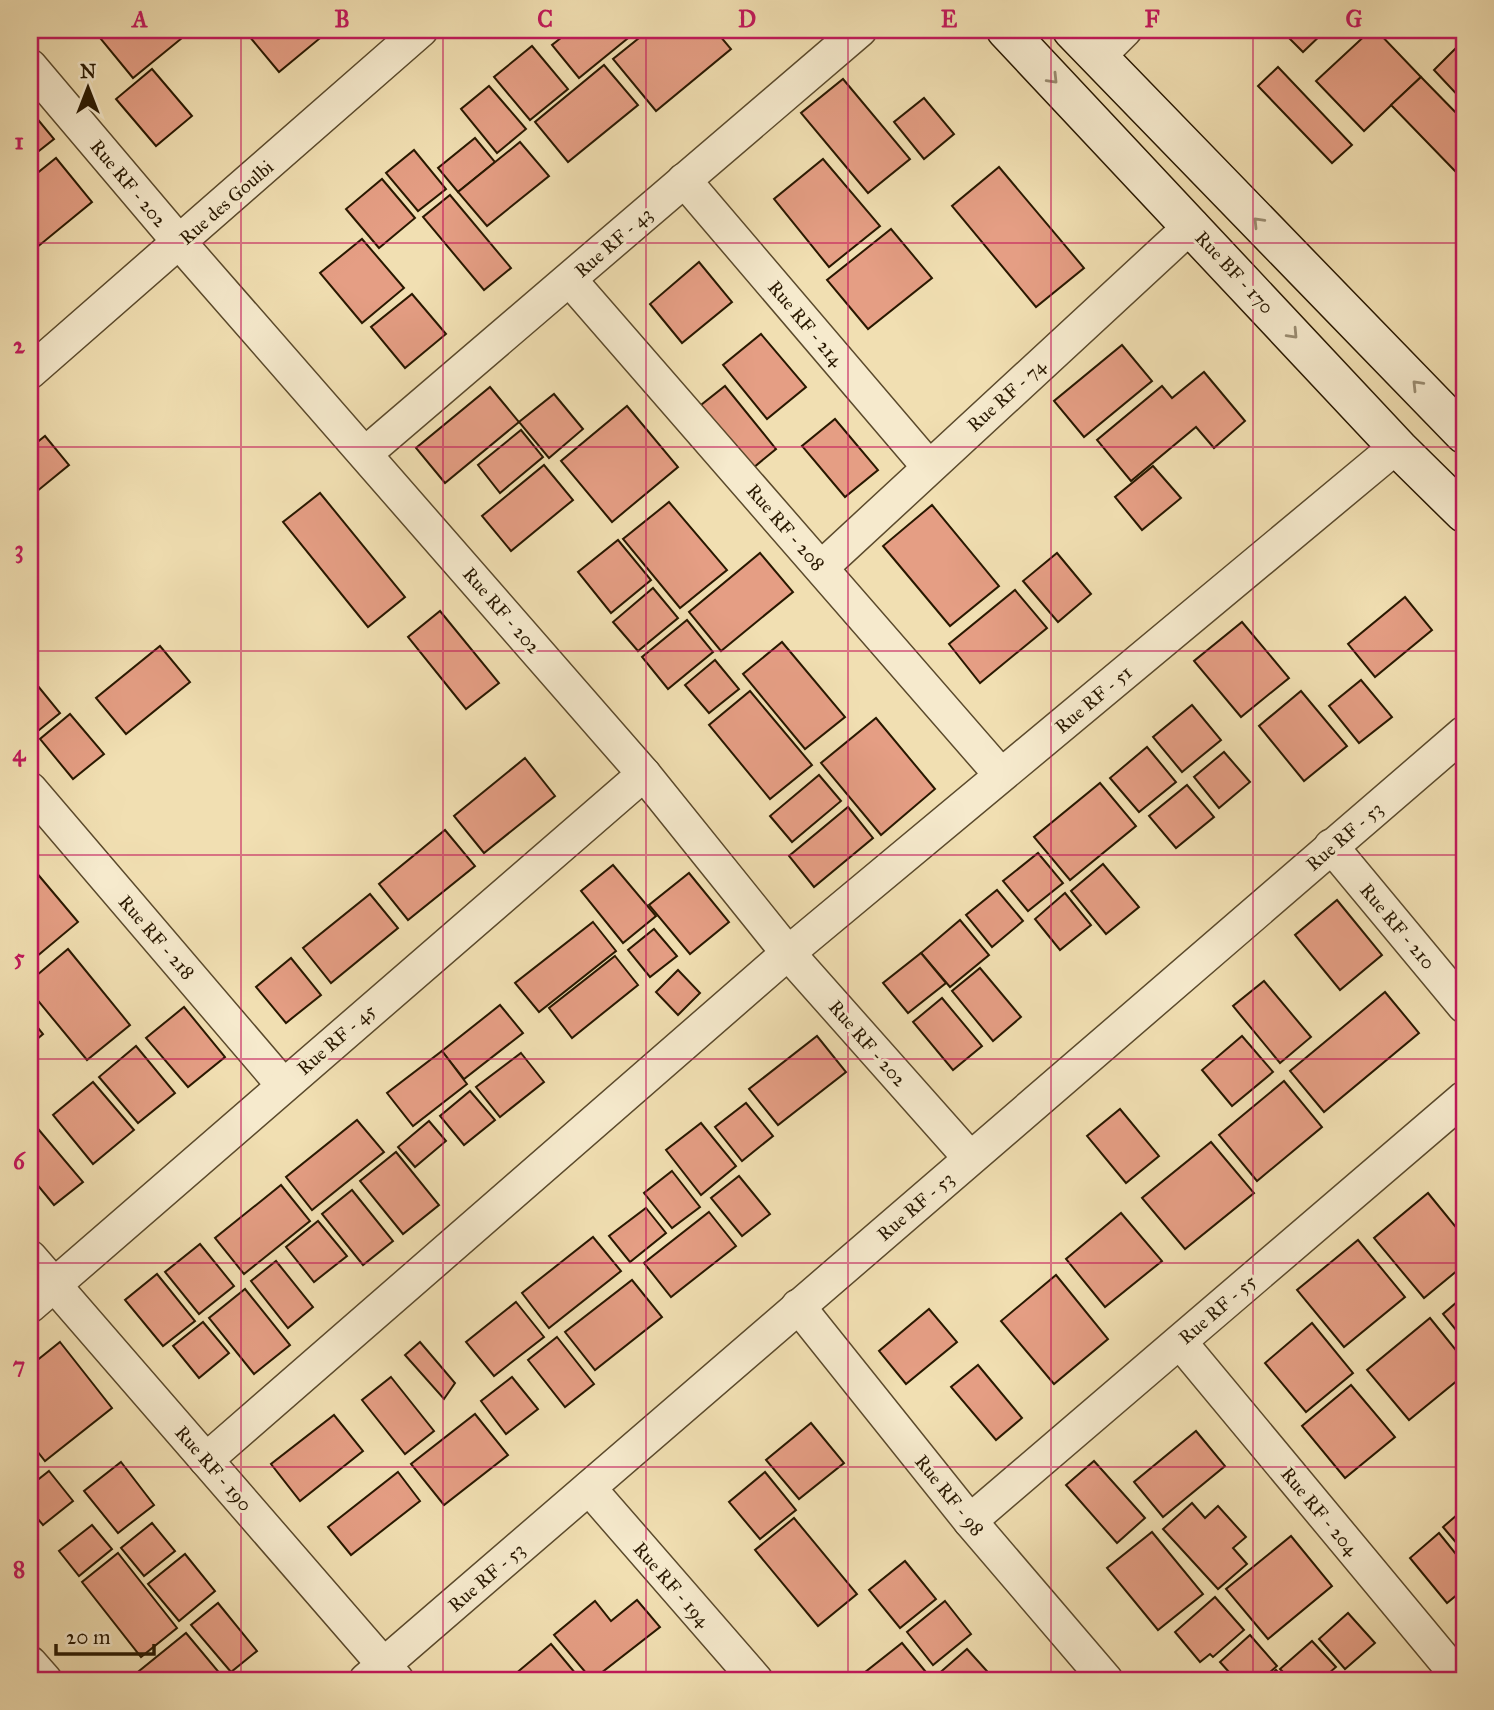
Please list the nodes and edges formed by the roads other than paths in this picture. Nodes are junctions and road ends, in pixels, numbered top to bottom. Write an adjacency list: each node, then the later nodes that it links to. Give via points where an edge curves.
1 (421, 30): 9 (street, Rue des Goulbi)
2 (860, 30): 7 (street, Rue RF - 43)
3 (1006, 30): 8 (main road, Rue BF - 170, one-way to 8)
4 (1125, 30): 5 (street)
5 (1085, 43): 12 (main road, one-way to 5)
6 (30, 66): 9 (street, Rue RF - 202)
7 (684, 180): 10 (street, Rue RF - 43); 15 (street, Rue RF - 214)
8 (1192, 225): 13 (main road, Rue BF - 170, one-way to 13); 15 (street, Rue RF - 74)
9 (180, 243): 11 (street, Rue des Goulbi); 14 (street, Rue RF - 202)
10 (570, 280): 14 (street, Rue RF - 43); 17 (street, Rue RF - 208)
11 (30, 372)
12 (1464, 434)
13 (1399, 449): 16 (main road, Rue BF - 170); 20 (street, Rue RF - 51)
14 (366, 453): 19 (street, Rue RF - 202)
15 (928, 466): 17 (street, Rue RF - 74)
16 (1464, 513)
17 (822, 567): 20 (street, Rue RF - 208)
18 (1464, 733): 22 (street, Rue RF - 53)
19 (644, 774): 23 (street, Rue RF - 202); 25 (street, Rue RF - 45)
20 (1001, 775): 23 (street, Rue RF - 51)
21 (30, 789): 25 (street, Rue RF - 218)
22 (1331, 846): 24 (street, Rue RF - 210); 27 (street, Rue RF - 53)
23 (788, 953): 27 (street, Rue RF - 202); 32 (street, Rue RF - 51)
24 (1464, 1006)
25 (283, 1085): 29 (street, Rue RF - 45)
26 (1464, 1098): 31 (street, Rue RF - 55)
27 (970, 1158): 30 (street, Rue RF - 53)
28 (30, 1257): 29 (street, Rue RF - 190)
29 (42, 1295): 32 (street, Rue RF - 190)
30 (798, 1306): 33 (street, Rue RF - 53); 34 (street, Rue RF - 98)
31 (1180, 1342): 34 (street, Rue RF - 55); 37 (street, Rue RF - 204)
32 (206, 1460): 36 (street, Rue RF - 190)
33 (589, 1488): 36 (street, Rue RF - 53); 39 (street, Rue RF - 194)
34 (970, 1521): 40 (street, Rue RF - 98)
35 (30, 1663): 38 (street)
36 (382, 1675)
37 (1458, 1676)
38 (45, 1680)
39 (756, 1680)
40 (1106, 1680)

